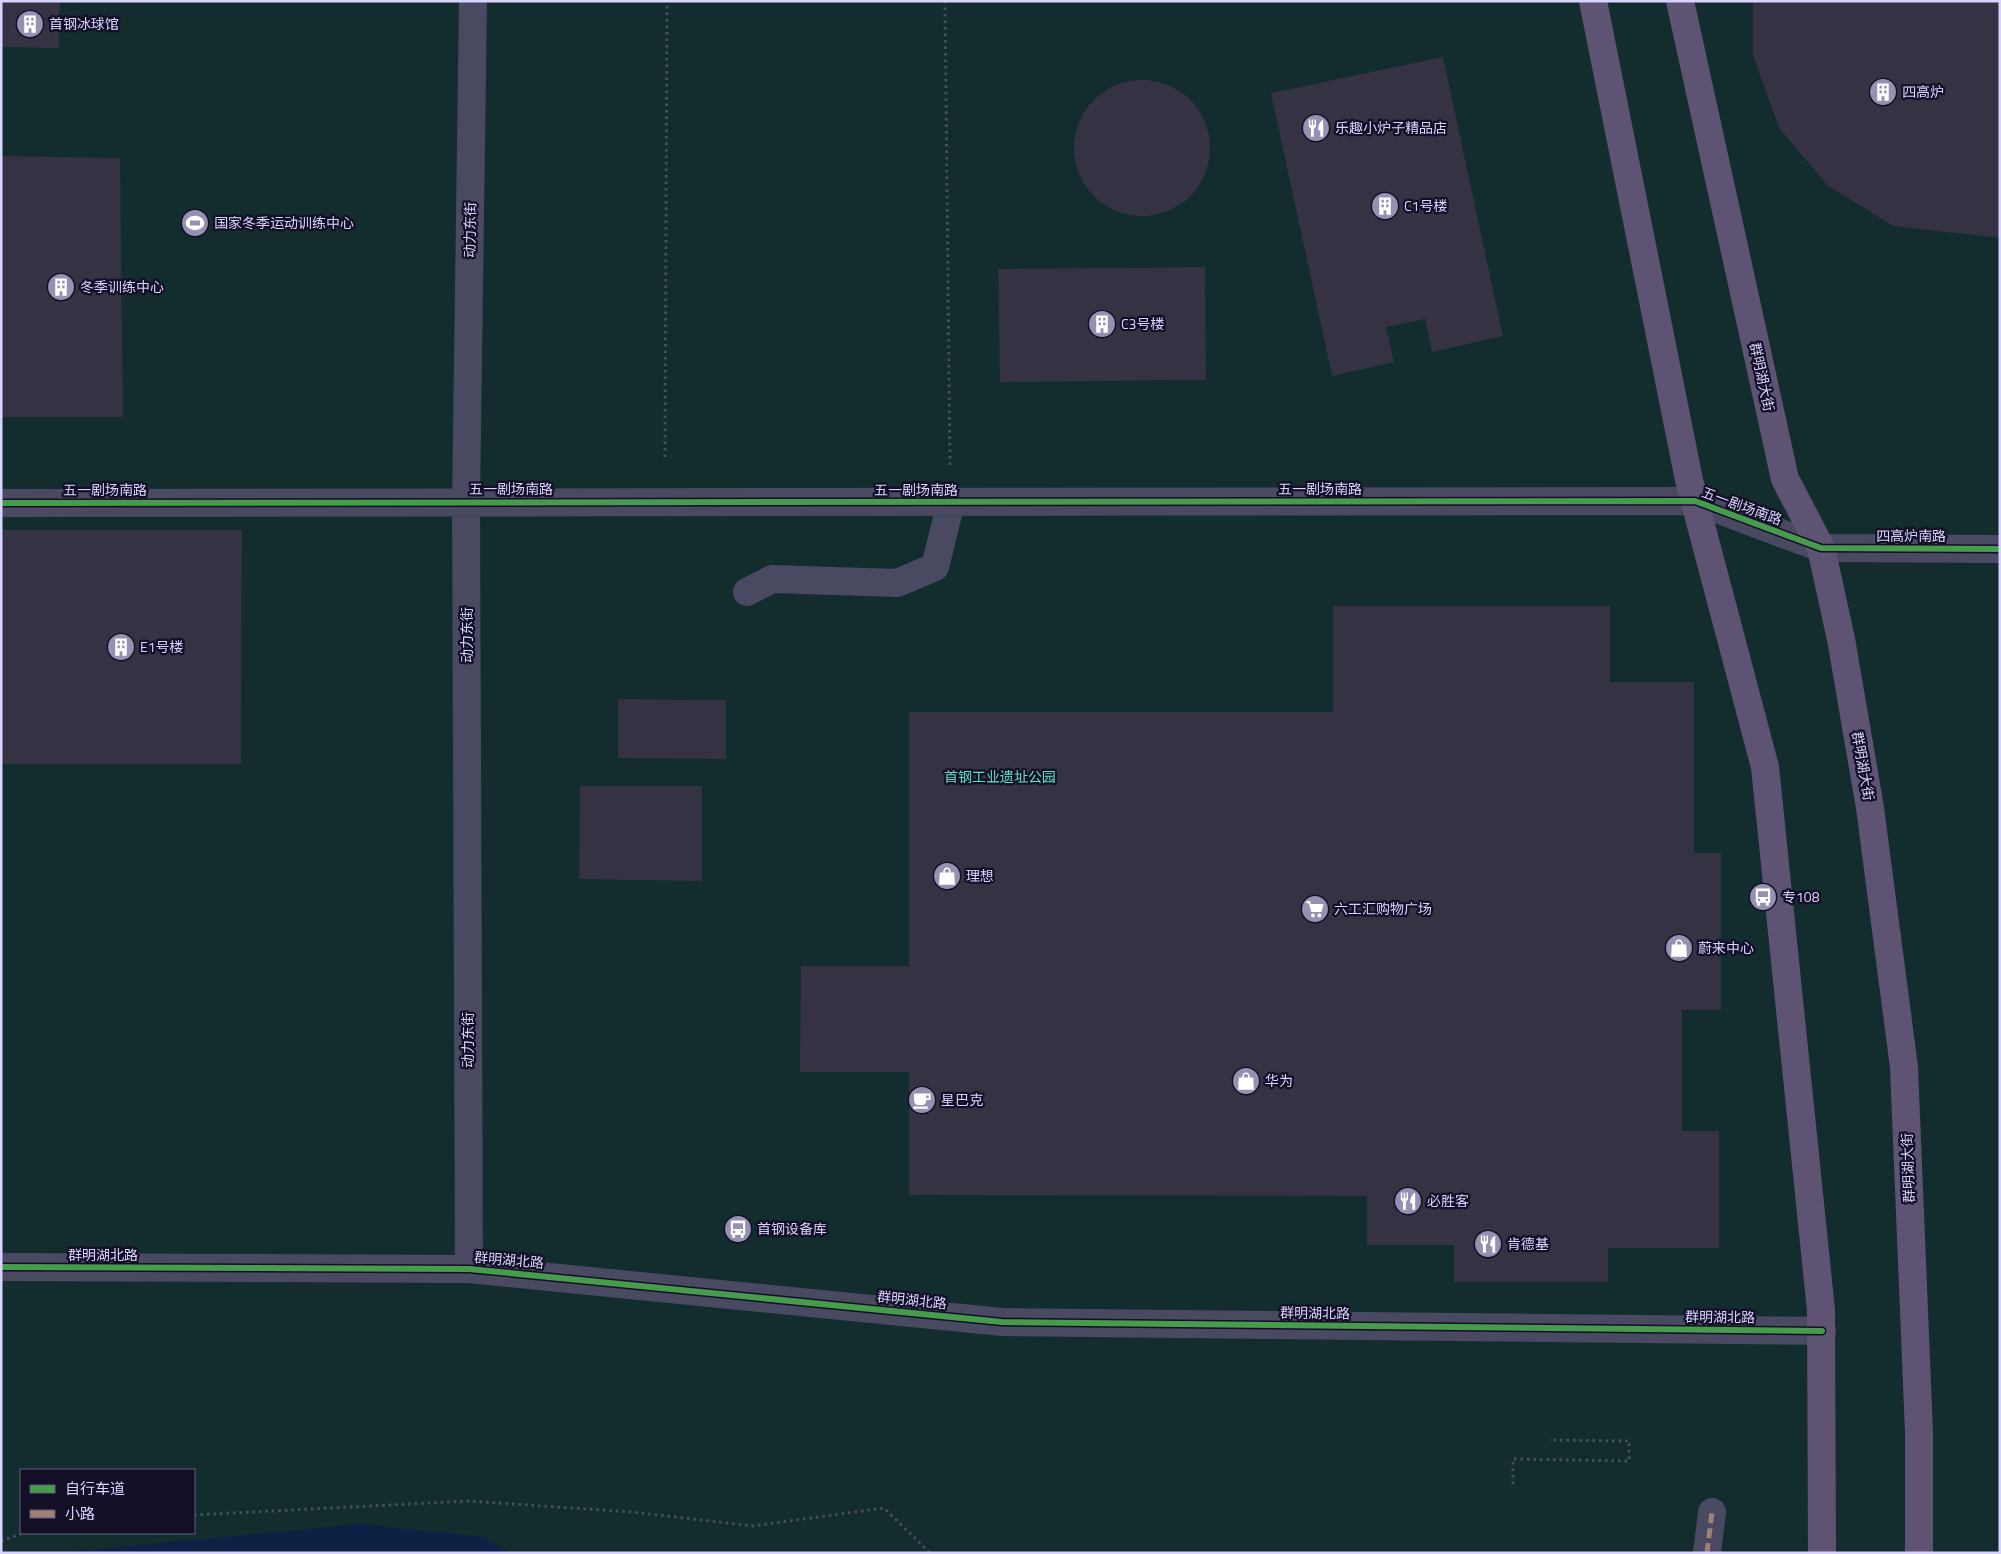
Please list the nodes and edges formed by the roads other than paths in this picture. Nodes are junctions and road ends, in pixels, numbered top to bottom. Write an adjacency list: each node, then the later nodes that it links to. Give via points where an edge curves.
1 (473, 1): 5 (street, 动力东街)
2 (1593, 1): 4 (main road)
3 (1680, 1): 8 (main road, 群明湖大街, via 1785,480)
4 (1695, 501): 6 (street, 五一剧场南路); 8 (street, 五一剧场南路); 13 (main road, via 1765,767)
5 (466, 502): 6 (street, 五一剧场南路); 7 (street, 五一剧场南路); 12 (street, 动力东街)
6 (951, 502): 10 (street, via 935,567 897,584 772,579)
7 (1, 503)
8 (1821, 548): 9 (street, 四高炉南路); 17 (main road, 群明湖大街, via 1841,639 1870,808 1904,1067 1918,1432)
9 (2000, 549)
10 (747, 592)
11 (1, 1267): 12 (street, 群明湖北路)
12 (469, 1269): 13 (street, 群明湖北路, via 1002,1322)
13 (1822, 1331): 16 (main road)
14 (1712, 1512): 15 (street)
15 (1707, 1553)
16 (1822, 1553)
17 (1919, 1553)

